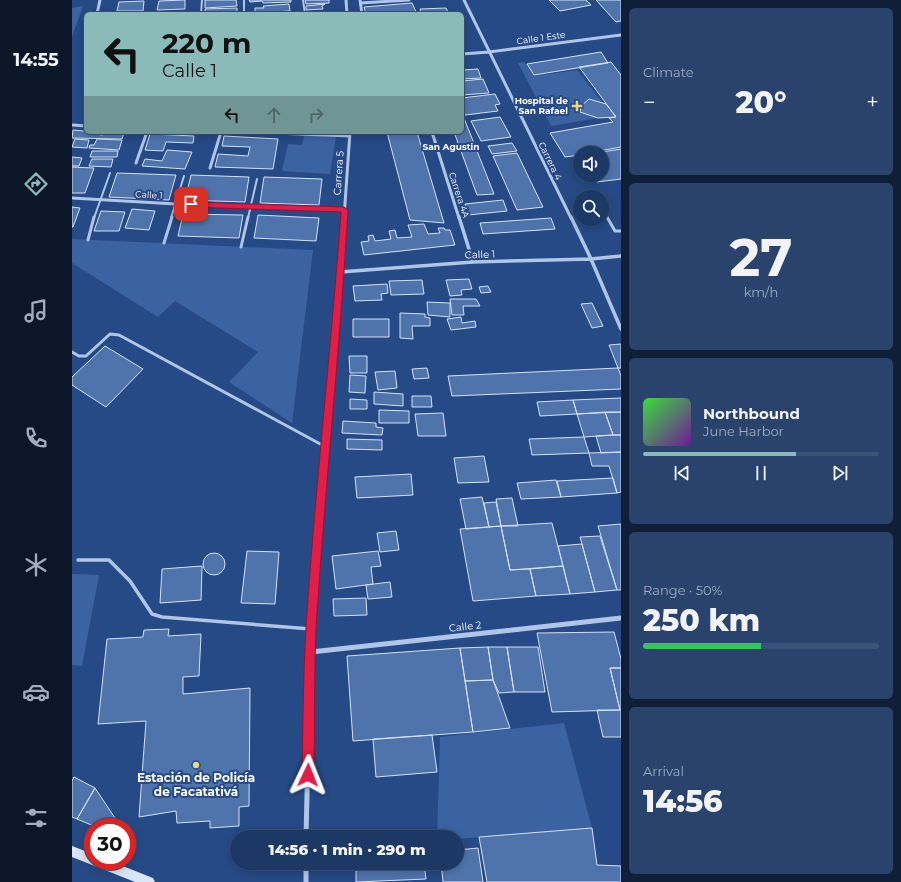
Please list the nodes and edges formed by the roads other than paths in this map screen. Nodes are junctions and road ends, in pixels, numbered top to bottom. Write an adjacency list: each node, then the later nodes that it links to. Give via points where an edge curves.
1 (100, 0): 9 (street)
2 (202, 0): 10 (lane)
3 (244, 0): 11 (lane)
4 (303, 0): 12 (lane)
5 (346, 0): 13 (street)
6 (409, 0): 8 (street)
7 (464, 0): 16 (street, Carrera 4)
8 (361, 2): 14 (street)
9 (97, 12)
10 (201, 12)
11 (244, 12)
12 (305, 12)
13 (347, 12)
14 (362, 12)
15 (621, 35): 16 (street, Calle 1 Este)
16 (489, 52): 17 (street, Calle 1 Este); 41 (street, Carrera 4)
17 (464, 54)
18 (73, 125): 19 (street)
19 (84, 126)
20 (146, 134): 25 (street)
21 (220, 134): 26 (street)
22 (336, 134): 23 (street)
23 (350, 134): 34 (street, Carrera 5)
24 (433, 134): 42 (street, Carrera 4A)
25 (136, 163)
26 (210, 168)
27 (110, 173): 31 (lane)
28 (184, 176): 32 (lane)
29 (257, 179): 33 (lane)
30 (72, 198): 31 (street, Calle 1)
31 (99, 200): 32 (street, Calle 1); 37 (lane)
32 (176, 204): 33 (street, Calle 1); 38 (lane)
33 (250, 206): 34 (street, Calle 1); 39 (lane)
34 (344, 210): 43 (street, Carrera 5)
35 (609, 221): 36 (lane, via 615,231)
36 (621, 231)
37 (88, 240)
38 (164, 243)
39 (241, 247)
40 (621, 256): 41 (street, Calle 1)
41 (591, 259): 42 (street, Calle 1); 44 (street, Carrera 4)
42 (473, 262): 43 (street, Calle 1)
43 (340, 272): 46 (street, Carrera 5)
44 (621, 329)
45 (72, 352): 46 (lane, via 86,356 110,334 118,335)
46 (324, 446): 49 (street, Carrera 5)
47 (78, 560): 49 (lane, via 109,560 130,580 152,614 162,617)
48 (621, 618): 50 (street, Calle 2)
49 (311, 629): 50 (street, Carrera 5)
50 (311, 652): 51 (street, Carrera 5)
51 (306, 830)
52 (72, 851): 53 (main road)
53 (84, 856)
54 (119, 870): 56 (main road)
55 (306, 870): 57 (street)
56 (149, 882)
57 (306, 882)

